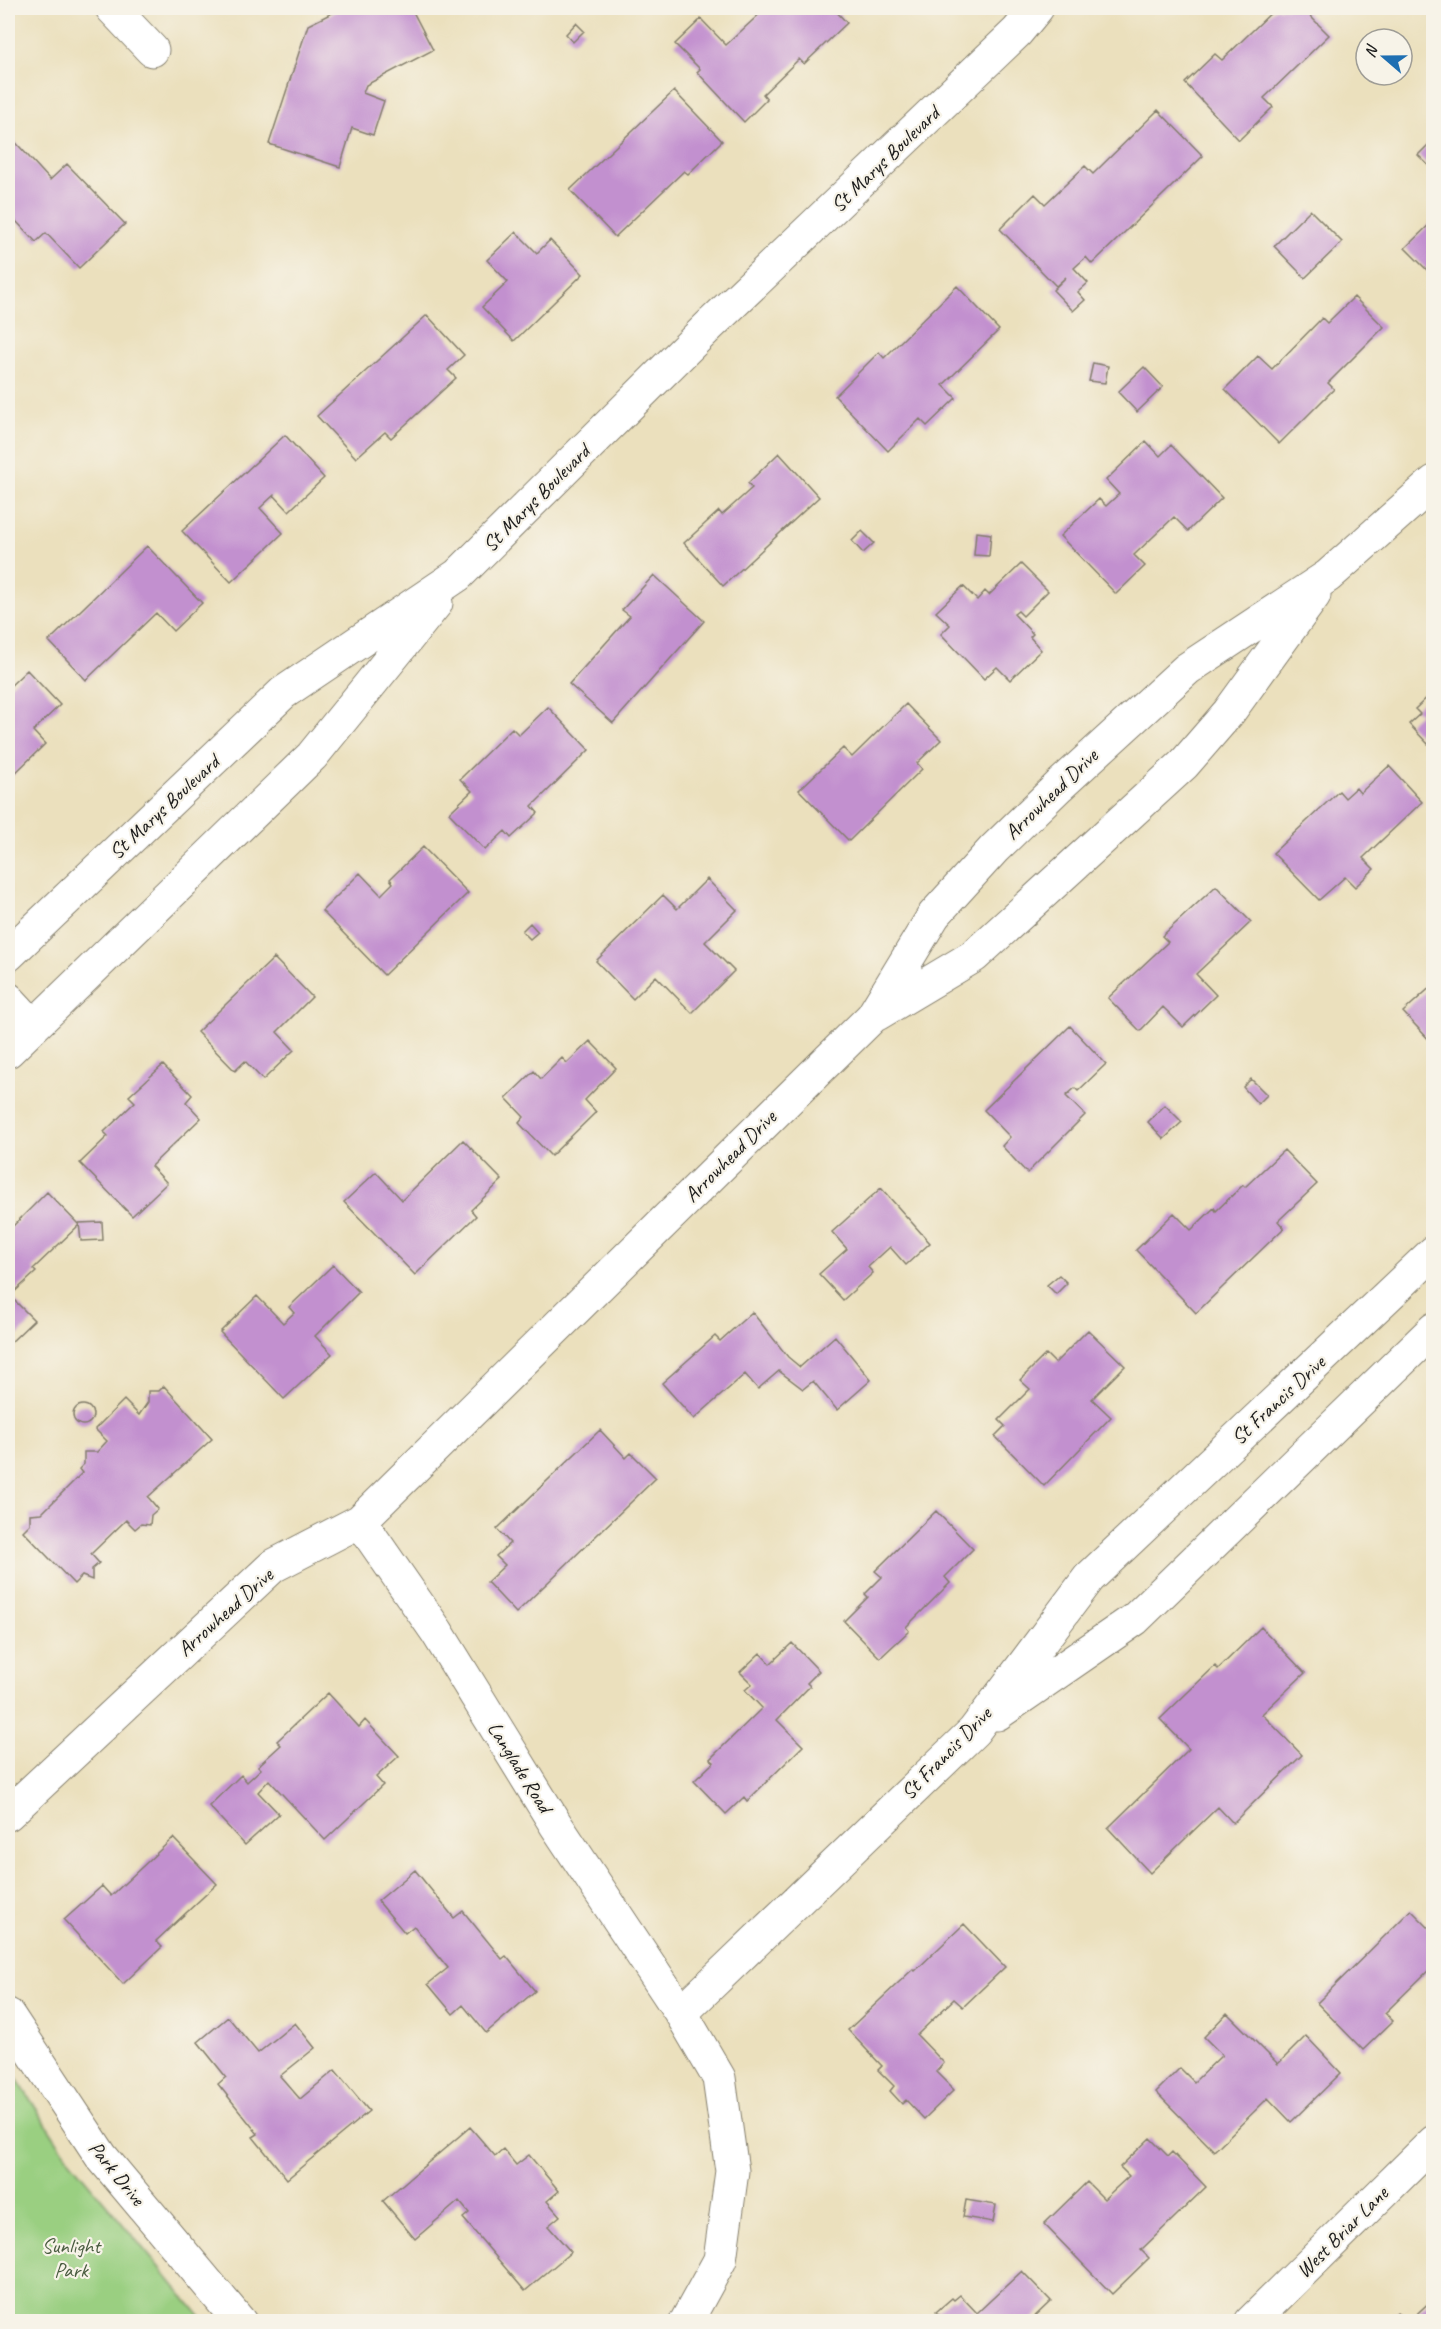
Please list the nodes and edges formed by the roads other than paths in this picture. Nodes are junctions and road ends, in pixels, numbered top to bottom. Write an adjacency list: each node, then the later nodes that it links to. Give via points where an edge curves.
1 (112, 8): 4 (street)
2 (1052, 8): 3 (street, St Marys Boulevard)
3 (1027, 20): 6 (street, St Marys Boulevard)
4 (152, 50)
5 (1434, 482): 7 (street, Arrowhead Drive)
6 (458, 575): 8 (street, St Marys Boulevard, via 283,693); 11 (street, via 312,756)
7 (1328, 576): 10 (street, via 1229,712 1184,764 974,956); 10 (street, Arrowhead Drive, via 1187,669 994,849 934,915)
8 (8, 955)
9 (8, 999): 11 (street)
10 (872, 1017): 15 (street, Arrowhead Drive)
11 (33, 1026): 12 (street)
12 (8, 1051)
13 (1434, 1252): 16 (street, St Francis Drive, via 1089,1578)
14 (1434, 1329): 16 (street, via 1135,1619)
15 (360, 1521): 17 (street, Arrowhead Drive, via 273,1566); 18 (street, Langlade Road, via 437,1632 556,1825)
16 (974, 1731): 18 (street, St Francis Drive)
17 (8, 1814)
18 (681, 2013): 22 (street, via 719,2078 732,2171 720,2260)
19 (8, 2015): 21 (street, Park Drive, via 101,2156)
20 (1434, 2142): 23 (street, West Briar Lane)
21 (240, 2322)
22 (686, 2322)
23 (1251, 2322)

